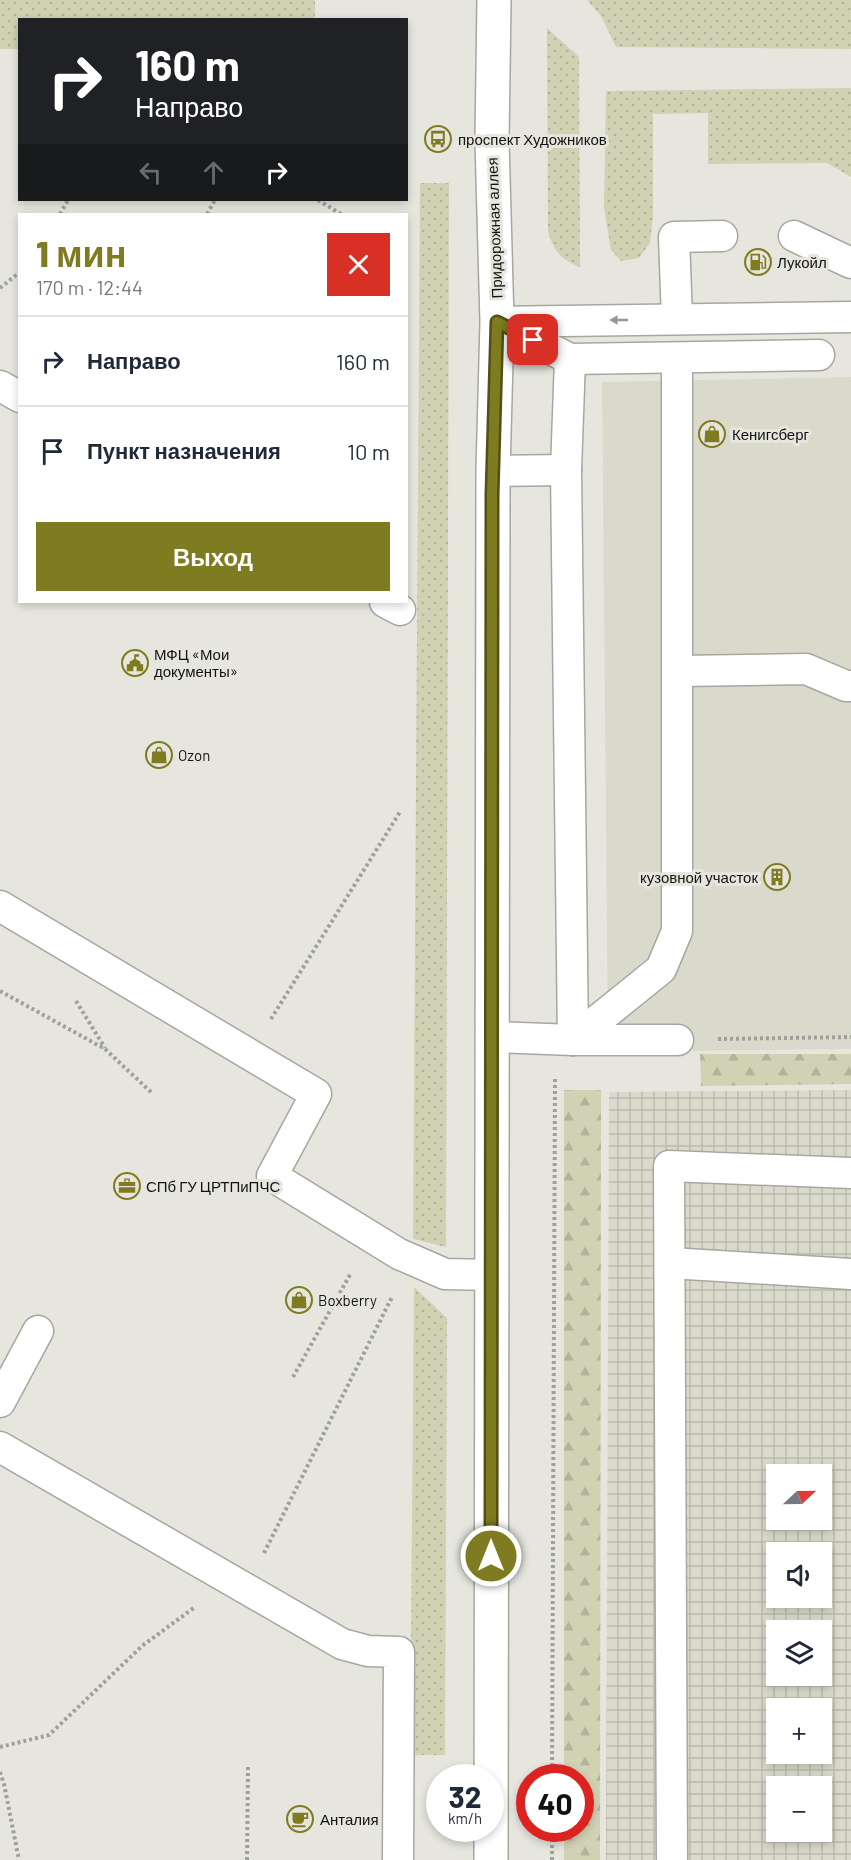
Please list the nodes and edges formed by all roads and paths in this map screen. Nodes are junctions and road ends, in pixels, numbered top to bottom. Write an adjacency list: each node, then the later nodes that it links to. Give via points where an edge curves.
1 (494, 0): 11 (street, Придорожная аллея, via 492,141)
2 (320, 201): 3 (path)
3 (339, 213)
4 (723, 236): 10 (lane, via 674,237)
5 (794, 236): 6 (lane)
6 (851, 263)
7 (18, 274): 8 (path)
8 (0, 288)
9 (851, 317): 10 (lane)
10 (677, 320): 11 (lane, one-way to 11)
11 (497, 322): 14 (lane); 18 (street, Придорожная аллея)
12 (819, 355): 13 (lane)
13 (678, 358): 14 (lane); 19 (lane)
14 (570, 359): 17 (lane)
15 (0, 386): 16 (lane)
16 (18, 396)
17 (566, 470): 18 (lane); 26 (lane)
18 (493, 471): 24 (street, Придорожная аллея)
19 (679, 671): 20 (lane, via 806,669); 26 (lane, via 677,931 661,969)
20 (851, 686)
21 (400, 812): 28 (path)
22 (0, 906): 28 (lane)
23 (0, 991): 29 (path, via 105,1049)
24 (492, 1037): 26 (lane); 34 (street, Придорожная аллея)
25 (851, 1037): 27 (path)
26 (564, 1040): 27 (lane); 42 (path)
27 (678, 1040)
28 (248, 1055): 31 (lane, via 316,1095 272,1176)
29 (152, 1093)
30 (851, 1173): 32 (lane, via 669,1166)
31 (372, 1236): 34 (lane, via 399,1254 445,1274); 37 (path)
32 (670, 1263): 33 (lane); 51 (lane)
33 (851, 1274)
34 (492, 1275): 49 (street, Придорожная аллея)
35 (394, 1293): 40 (path)
36 (38, 1331): 38 (lane)
37 (293, 1377)
38 (0, 1402)
39 (0, 1447): 40 (lane)
40 (247, 1589): 41 (path, via 198,1605 142,1646 49,1735); 48 (lane, via 342,1644 368,1651 399,1652)
41 (0, 1747)
42 (552, 1764)
43 (248, 1766): 47 (path)
44 (0, 1772): 46 (path)
45 (552, 1842): 50 (path)
46 (19, 1860)
47 (247, 1860)
48 (398, 1860)
49 (491, 1860)
50 (552, 1860)
51 (672, 1860)

